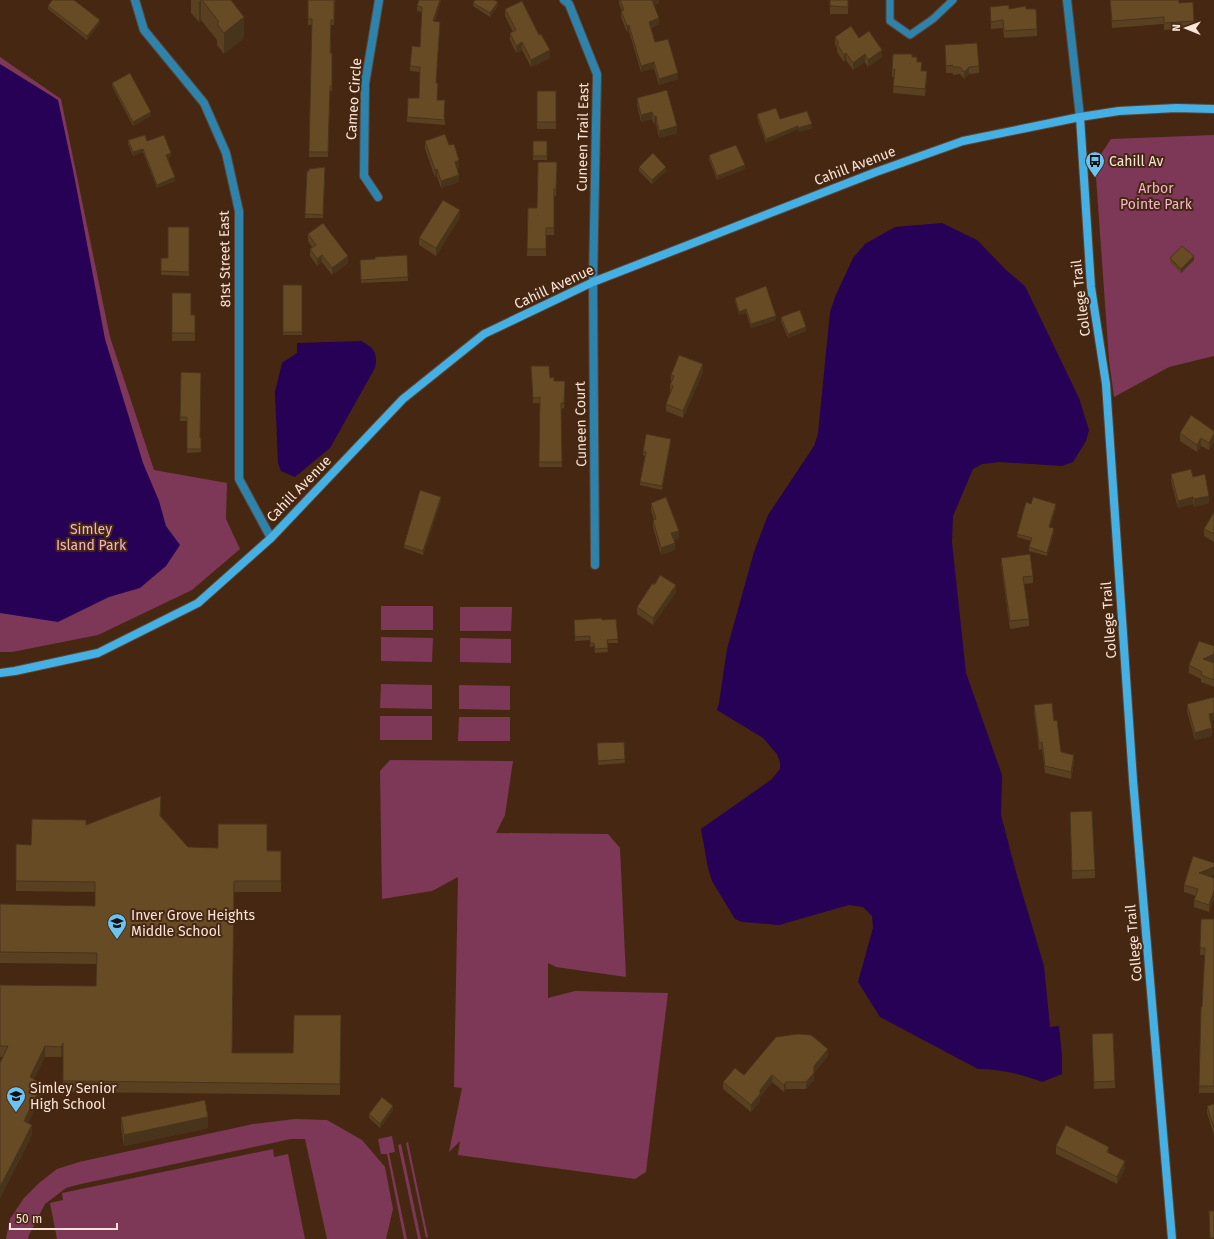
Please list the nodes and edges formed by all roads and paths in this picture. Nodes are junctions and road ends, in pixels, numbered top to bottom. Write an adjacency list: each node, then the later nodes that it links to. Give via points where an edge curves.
1 (135, 0): 11 (street, 81st Street East, via 144,30 204,104 226,153 239,211 240,480)
2 (379, 0): 9 (street, Cameo Circle, via 365,84 364,176)
3 (564, 0): 10 (street, Cuneen Trail East, via 569,4 597,74)
4 (890, 0): 5 (lane, via 890,22 910,35)
5 (954, 0)
6 (1067, 0): 8 (street, College Trail)
7 (1214, 109): 8 (street, Cahill Avenue, via 1141,109)
8 (1080, 117): 10 (street, Cahill Avenue, via 963,141 869,174); 14 (street, College Trail, via 1091,287 1106,384 1133,780)
9 (378, 197)
10 (593, 282): 11 (street, Cahill Avenue, via 484,334 403,399); 12 (street, Cuneen Court)
11 (271, 538): 13 (street, Cahill Avenue, via 198,603 98,653)
12 (595, 565)
13 (0, 673)
14 (1172, 1239)

